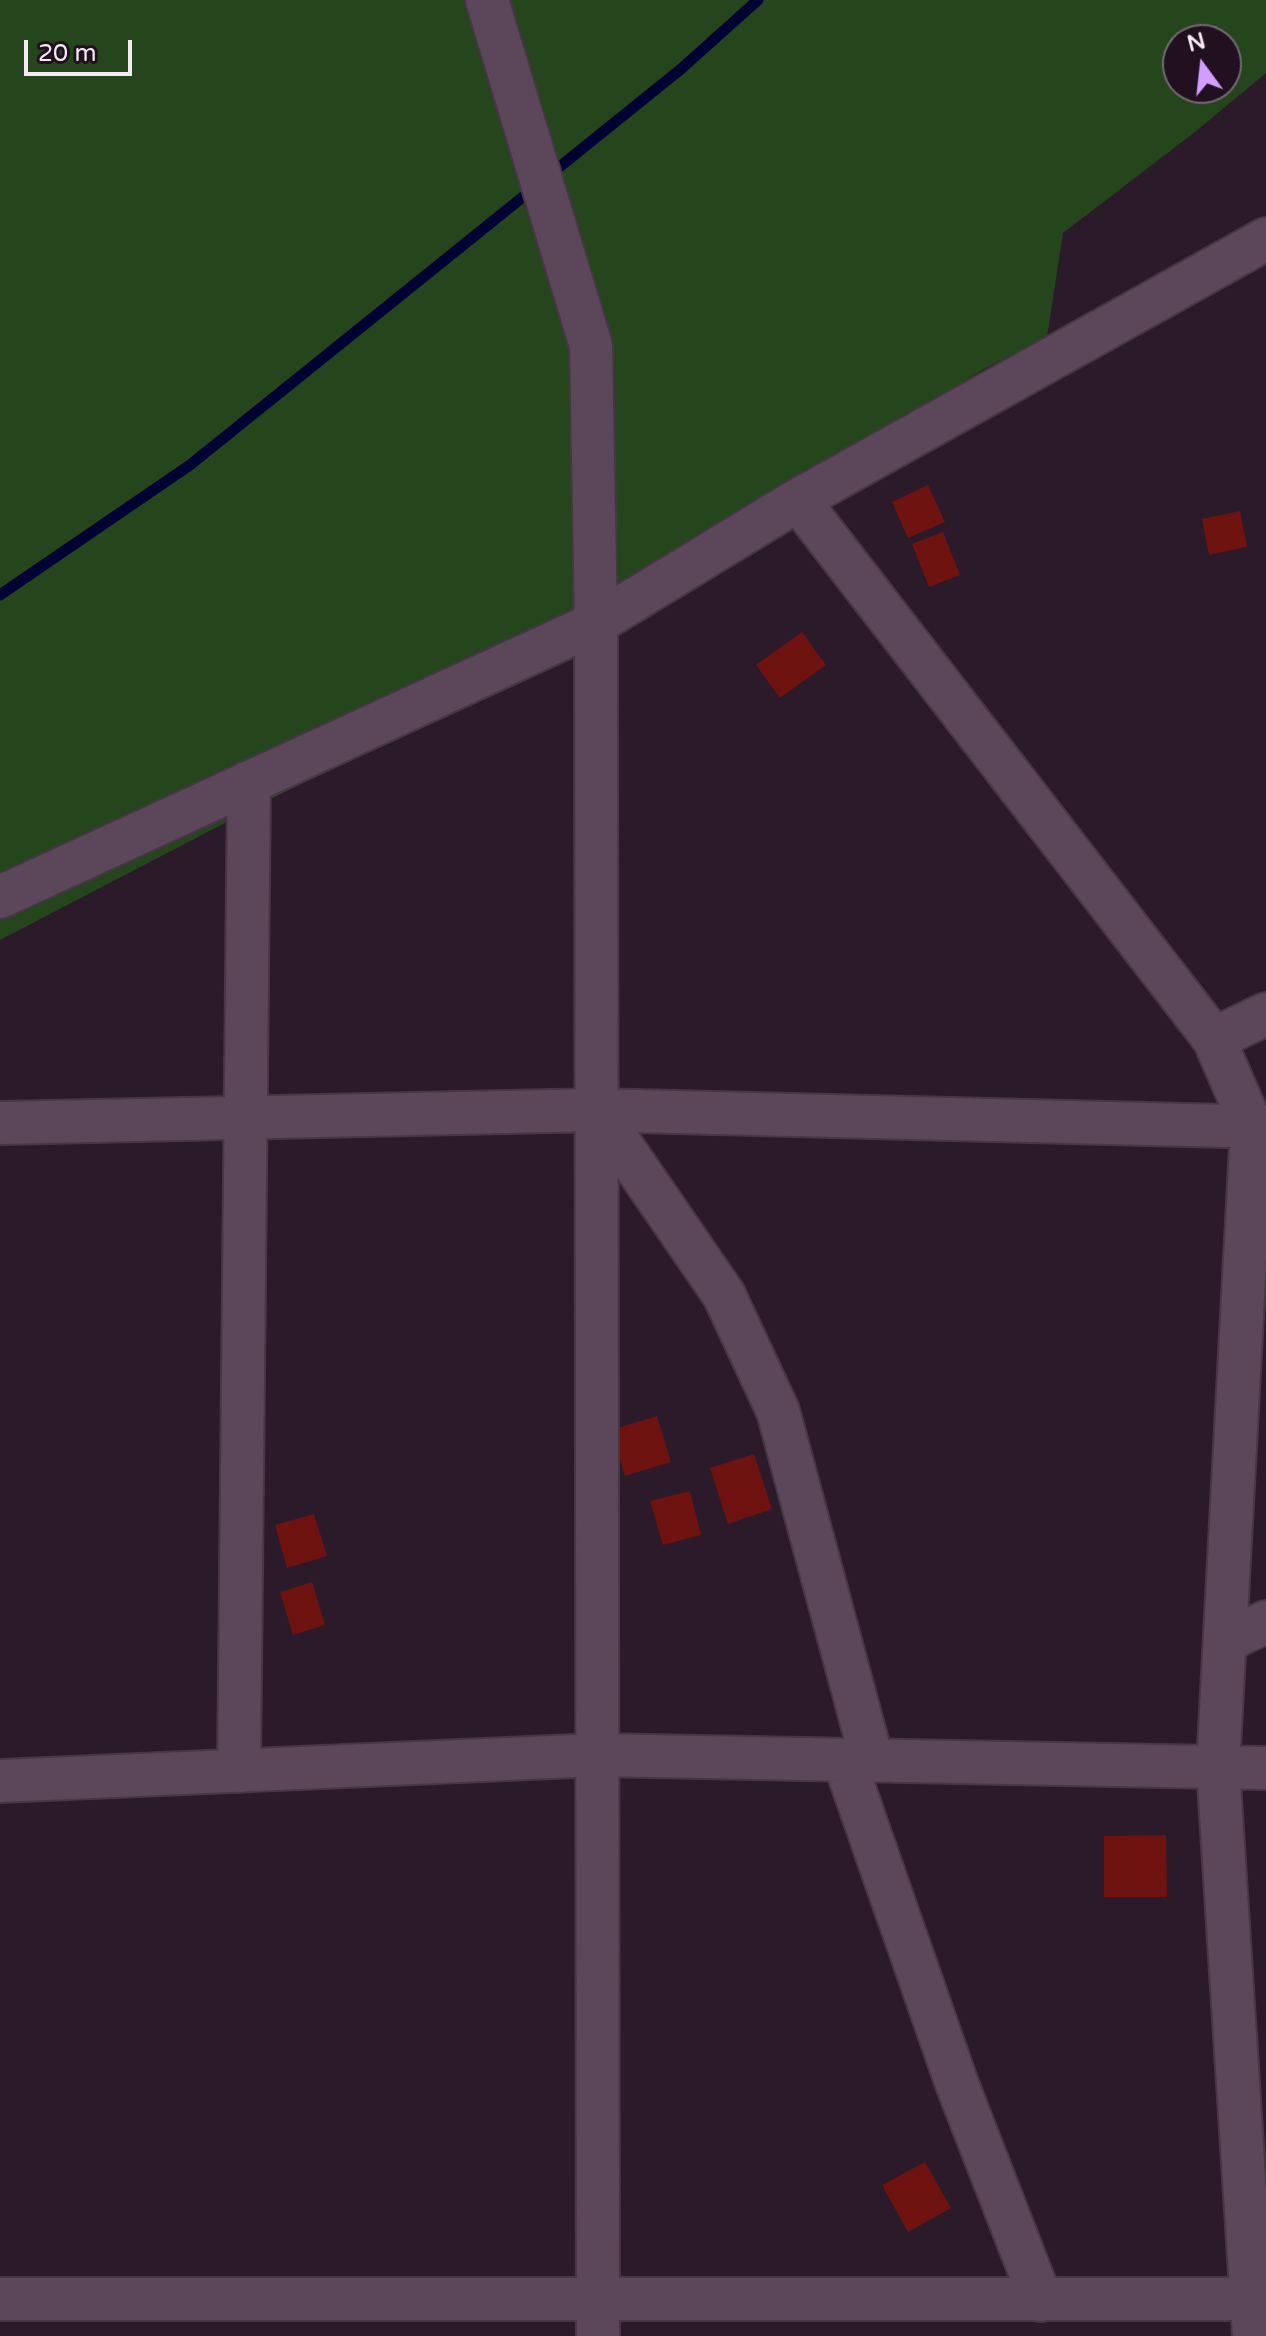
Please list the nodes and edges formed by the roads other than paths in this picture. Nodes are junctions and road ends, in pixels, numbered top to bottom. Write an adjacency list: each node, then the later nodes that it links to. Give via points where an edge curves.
1 (487, 0): 4 (street, via 591,346)
2 (1266, 239): 3 (street)
3 (798, 500): 4 (street); 8 (street)
4 (596, 623): 5 (street); 9 (street)
5 (249, 782): 6 (street); 10 (street)
6 (0, 897)
7 (1266, 1014): 8 (street)
8 (1214, 1039): 12 (street)
9 (597, 1110): 10 (street); 12 (street); 15 (street); 16 (street, via 724,1295 778,1411)
10 (246, 1117): 11 (street); 19 (street)
11 (0, 1123)
12 (1259, 1127): 14 (street)
13 (1266, 1622): 14 (street)
14 (1225, 1641): 17 (street)
15 (598, 1755): 16 (street); 19 (street); 24 (street)
16 (858, 1760): 17 (street); 22 (street, via 957,2084)
17 (1218, 1767): 18 (street); 23 (street)
18 (1266, 1768)
19 (239, 1771): 20 (street)
20 (0, 1781)
21 (0, 2299): 24 (street)
22 (1041, 2300): 23 (street); 24 (street)
23 (1258, 2311)
24 (598, 2317)

